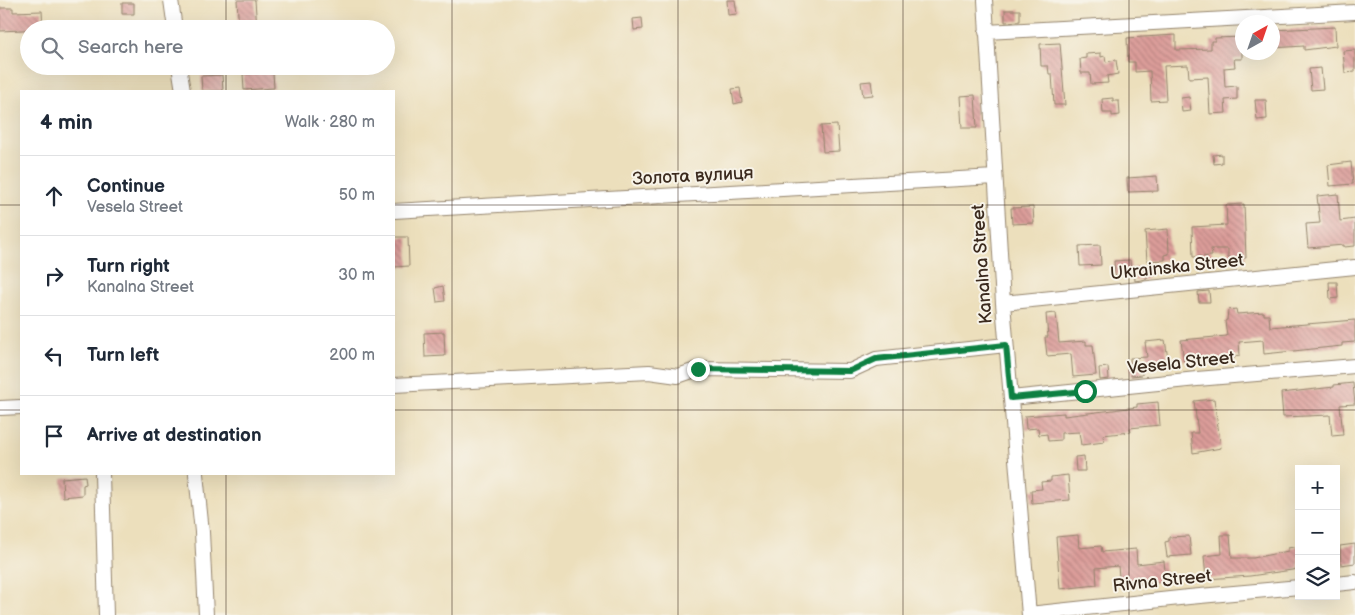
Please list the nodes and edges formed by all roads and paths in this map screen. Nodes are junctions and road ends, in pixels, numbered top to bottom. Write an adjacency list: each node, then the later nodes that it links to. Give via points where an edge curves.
1 (171, 0): 4 (street)
2 (985, 0): 5 (street, Kanalna Street)
3 (1355, 12): 5 (street)
4 (174, 20)
5 (986, 32): 8 (street, Kanalna Street)
6 (180, 75): 7 (street)
7 (183, 90)
8 (995, 177): 9 (street, Золота вулиця); 11 (street, Kanalna Street)
9 (395, 211)
10 (1355, 268): 11 (street, Ukrainska Street)
11 (1003, 303): 12 (street, Kanalna Street)
12 (1006, 345): 14 (street, via 876,359 850,371 698,369 678,376 649,372); 15 (street, Kanalna Street)
13 (1355, 366): 15 (street, Vesela Street)
14 (395, 385)
15 (1011, 398): 23 (street, Kanalna Street)
16 (20, 407): 17 (street)
17 (0, 408)
18 (102, 475): 24 (street)
19 (196, 475): 25 (street)
20 (1355, 582): 21 (street)
21 (1340, 584)
22 (1295, 587): 23 (street, Rivna Street)
23 (1029, 614)
24 (106, 615)
25 (206, 615)

